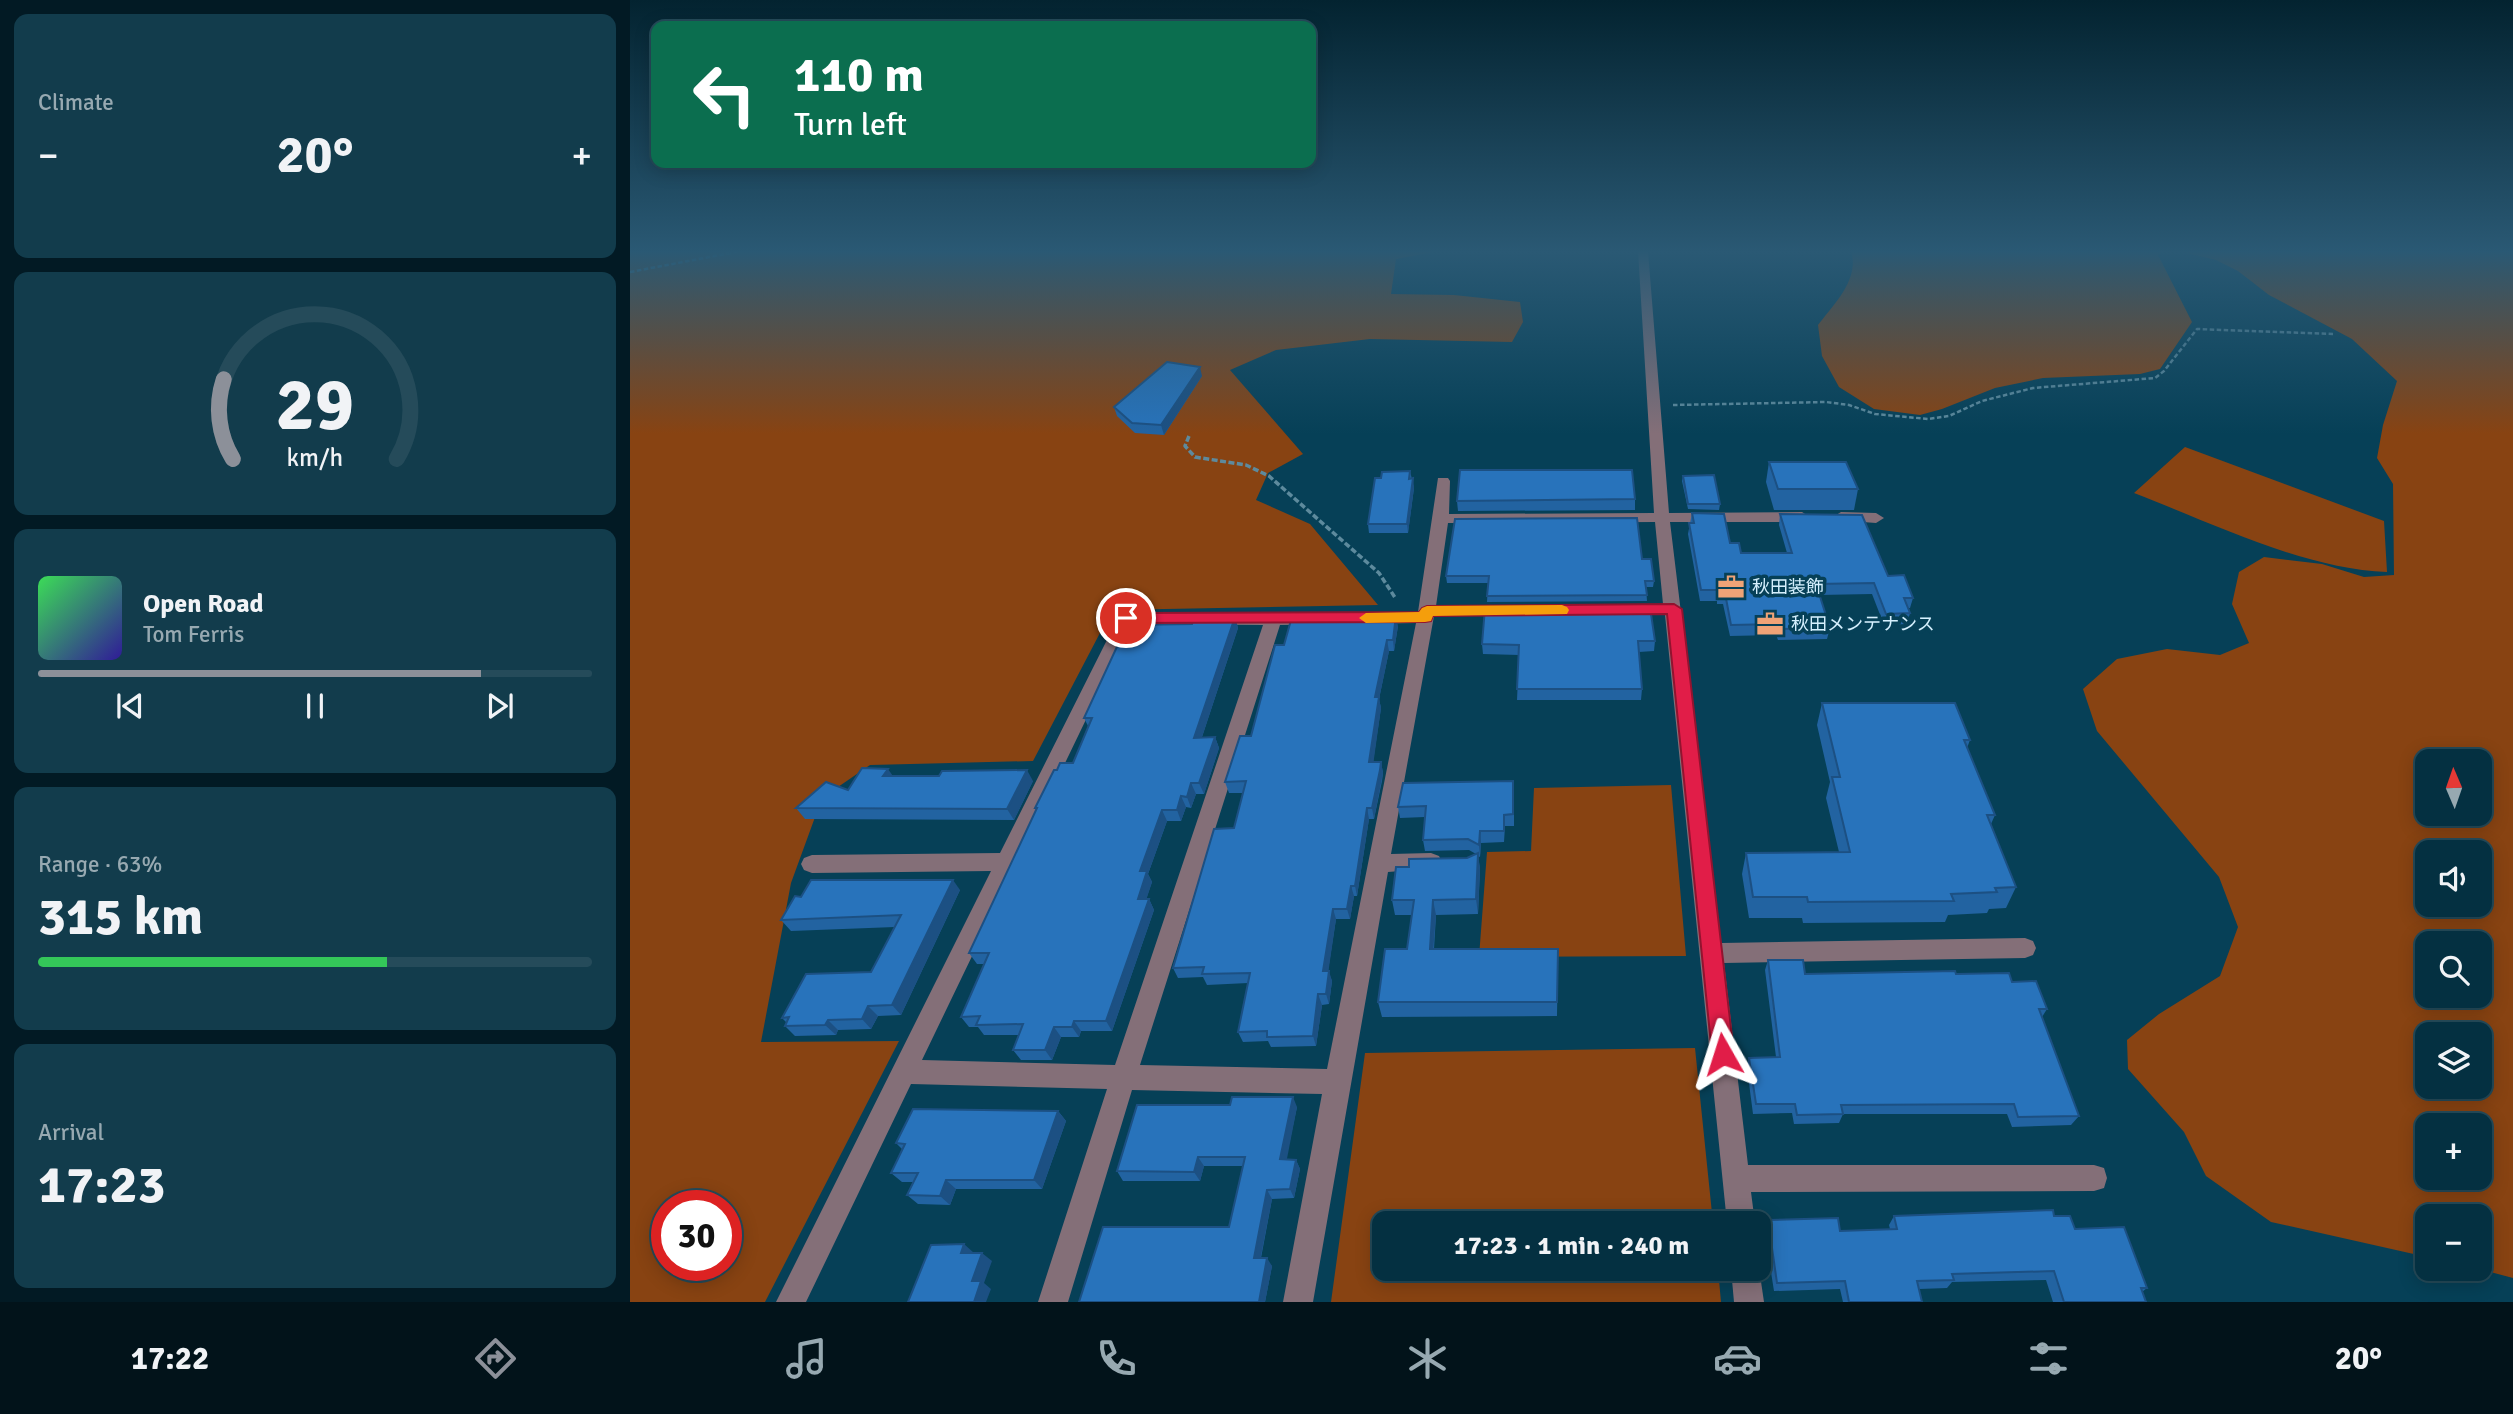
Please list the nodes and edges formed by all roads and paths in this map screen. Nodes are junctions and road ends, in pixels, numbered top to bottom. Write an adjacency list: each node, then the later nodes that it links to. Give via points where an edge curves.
1 (1648, 312): 3 (street)
2 (2333, 334): 3 (path, via 2197,330 2155,378 2033,388 1982,401 1949,416 1875,414 1826,402)
3 (1655, 406): 6 (street)
4 (1189, 436): 12 (path, via 1185,446 1195,457 1247,465 1269,476)
5 (1443, 481): 8 (street)
6 (1662, 516): 7 (street); 8 (street); 9 (street)
7 (1876, 518)
8 (1441, 521): 12 (street)
9 (1674, 609): 11 (street); 19 (street)
10 (1523, 610): 12 (street)
11 (1605, 610)
12 (1420, 615): 13 (street); 16 (street)
13 (1273, 620): 14 (street, via 1126,618); 21 (street)
14 (1007, 862): 17 (street); 20 (street)
15 (1456, 862): 16 (street)
16 (1378, 863): 22 (street)
17 (812, 864)
18 (2025, 948): 19 (street)
19 (1713, 953): 24 (street)
20 (905, 1072): 21 (street); 27 (street)
21 (1122, 1078): 22 (street); 28 (street)
22 (1337, 1082): 29 (street)
23 (2094, 1178): 24 (street)
24 (1736, 1179): 25 (street)
25 (1740, 1211)
26 (1746, 1281): 30 (street)
27 (791, 1302)
28 (1053, 1302)
29 (1298, 1302)
30 (1749, 1302)

